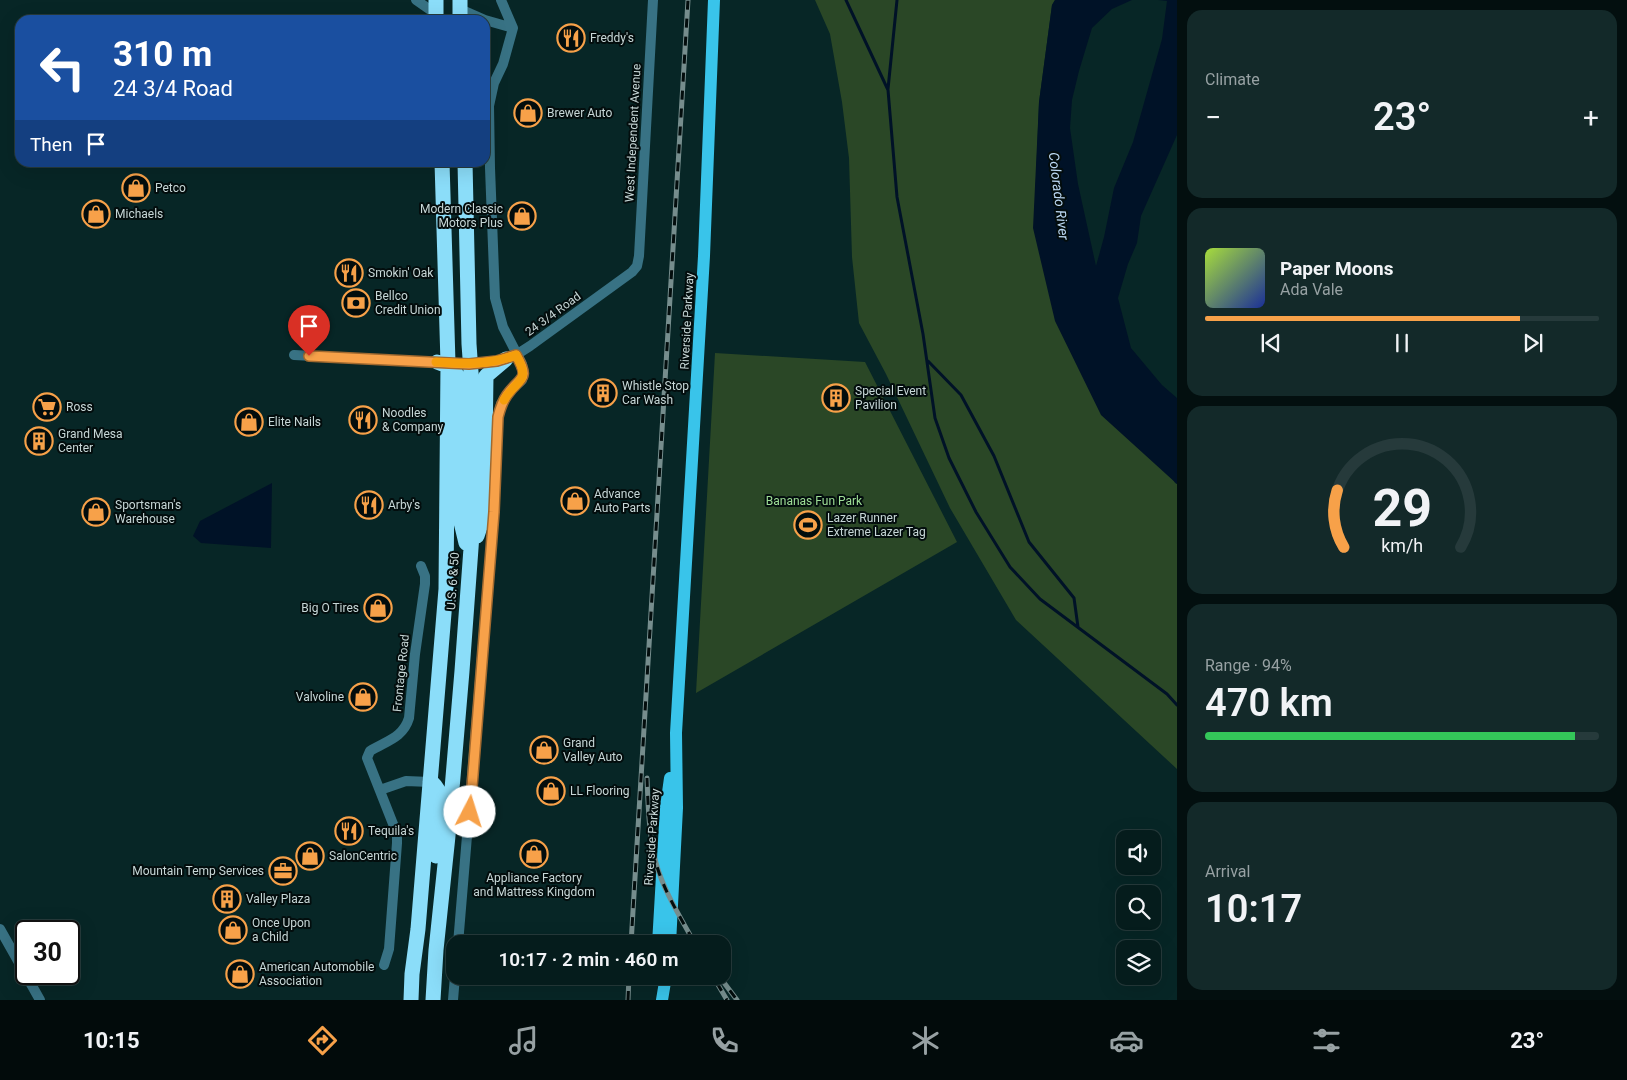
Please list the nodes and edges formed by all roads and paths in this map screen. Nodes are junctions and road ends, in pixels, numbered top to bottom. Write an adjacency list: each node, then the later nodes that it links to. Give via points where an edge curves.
1 (416, 0): 6 (street)
2 (501, 0): 9 (street)
3 (653, 0): 16 (street, West Independent Avenue, via 640,256)
4 (714, 0): 23 (main road, Riverside Parkway, via 704,256)
5 (458, 7): 7 (street)
6 (437, 14)
7 (475, 15)
8 (490, 21): 9 (street)
9 (513, 28): 10 (street)
10 (490, 101)
11 (442, 167): 19 (highway, U.S. 6 & 50)
12 (460, 167): 15 (highway)
13 (465, 167): 15 (highway, U.S. 6 & 50)
14 (490, 167): 18 (street, via 494,298)
15 (466, 196): 20 (highway, U.S. 6 & 50)
16 (636, 266): 18 (street, 24 3/4 Road, via 626,277)
17 (294, 355): 19 (street, 24 3/4 Road)
18 (511, 357): 20 (street, 24 3/4 Road); 21 (highway, via 486,376 484,515); 27 (street, via 522,364 524,374 501,404 498,417 494,512)
19 (444, 364): 20 (street, 24 3/4 Road); 21 (highway, via 453,368 460,380 461,522); 24 (highway, U.S. 6 & 50, via 446,594)
20 (469, 364): 21 (highway, U.S. 6 & 50, via 472,386)
21 (470, 556): 30 (highway, U.S. 6 & 50, via 461,690)
22 (420, 566): 25 (street, Frontage Road, via 425,584 407,726 394,739 368,754)
23 (676, 733): 28 (main road, Riverside Parkway, via 666,807); 29 (main road, Riverside Parkway, via 677,808)
24 (430, 782): 25 (street, via 406,781); 30 (highway, via 438,789 440,799 431,917); 32 (highway, U.S. 6 & 50)
25 (380, 790): 31 (street, Frontage Road, via 397,834 389,949)
26 (0, 929): 36 (street)
27 (459, 935)
28 (659, 935)
29 (670, 935)
30 (436, 950): 39 (highway, U.S. 6 & 50)
31 (384, 965)
32 (412, 974): 37 (highway); 38 (highway, U.S. 6 & 50)
33 (454, 985): 40 (street)
34 (660, 985): 41 (main road)
35 (664, 985): 41 (main road)
36 (40, 1000)
37 (404, 1000)
38 (411, 1000)
39 (433, 1000)
40 (453, 1000)
41 (661, 1000)

